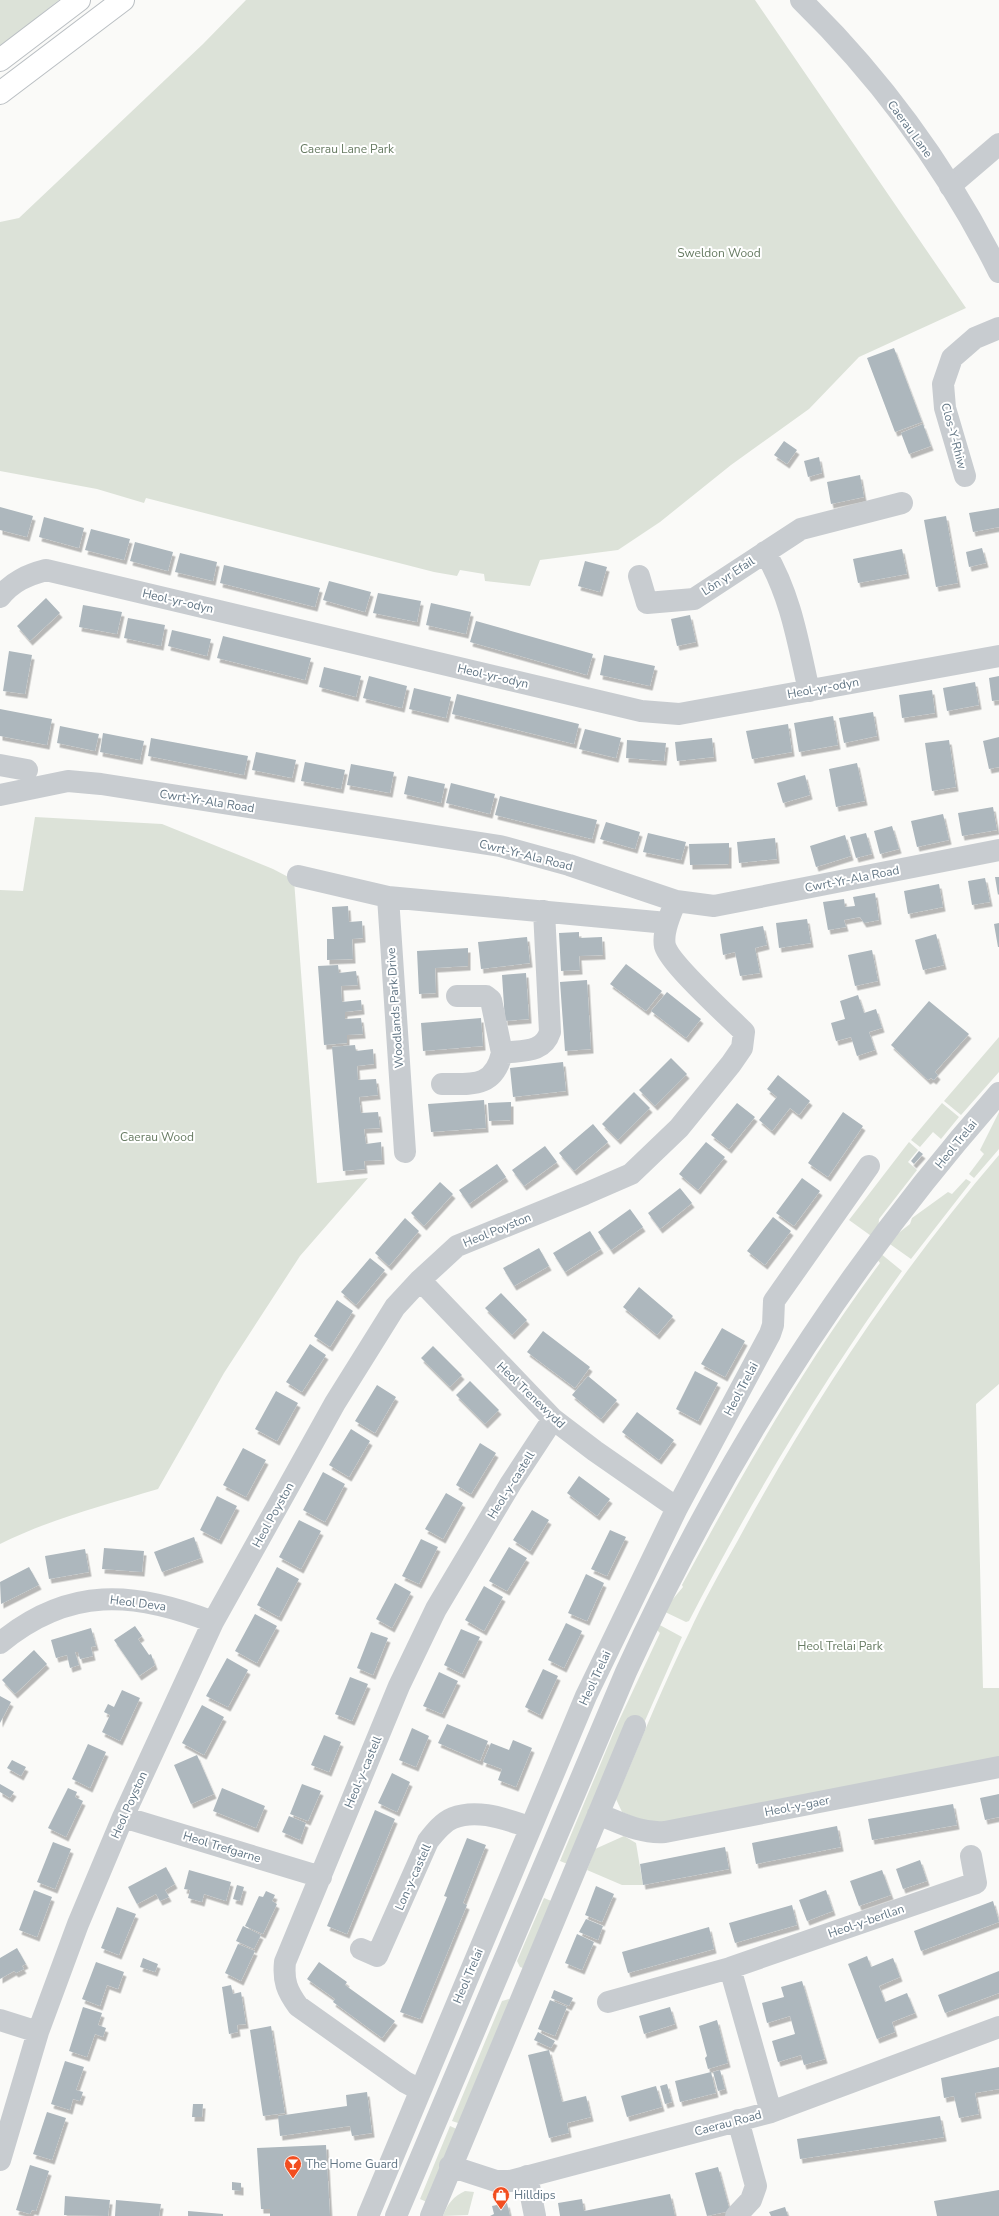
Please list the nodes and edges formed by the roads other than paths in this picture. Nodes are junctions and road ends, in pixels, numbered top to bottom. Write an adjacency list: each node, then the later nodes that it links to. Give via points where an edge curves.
1 (79, 0): 4 (main road)
2 (123, 0): 5 (main road)
3 (801, 0): 7 (street, Caerau Lane, via 869,74)
4 (0, 60)
5 (0, 94)
6 (999, 144): 7 (street)
7 (950, 186): 8 (street, Caerau Lane, via 976,225)
8 (999, 272)
9 (999, 328): 10 (street, Clos-Y-Rhiw, via 975,338 952,358 943,384 945,408)
10 (965, 476)
11 (902, 503): 12 (street, Lôn yr Efail, via 801,529)
12 (765, 552): 13 (street, Lôn yr Efail, via 694,599 647,603); 16 (street, Lôn yr Efail, via 778,574 789,602)
13 (639, 576)
14 (0, 597): 16 (street, Heol-yr-odyn, via 7,588 27,575 46,570 641,712 679,714)
15 (999, 656): 16 (street, Heol-yr-odyn)
16 (809, 691)
17 (0, 765): 18 (street)
18 (27, 770)
19 (0, 795): 23 (street, Cwrt-Yr-Ala Road, via 68,781 87,782 500,846 569,865)
20 (999, 850): 23 (street, Cwrt-Yr-Ala Road, via 714,906)
21 (298, 876): 22 (street)
22 (388, 898): 24 (street); 30 (street, Woodlands Park Drive, via 396,1120)
23 (676, 901): 25 (street)
24 (544, 911): 25 (street); 27 (street, via 550,1032 548,1040 536,1049)
25 (667, 923): 32 (street, Heol Poyston, via 665,945 678,966 744,1032 742,1048 731,1064 679,1128 631,1174 456,1246)
26 (457, 996): 27 (street, via 486,996 491,1000)
27 (502, 1053): 28 (street, via 500,1065 489,1078 479,1084)
28 (442, 1084)
29 (999, 1093): 46 (street, Heol Trelai, via 927,1179 836,1300 778,1389 720,1486 653,1613 629,1665)
30 (405, 1152)
31 (868, 1166): 34 (street, Heol Trelai, via 774,1301 774,1325 770,1334)
32 (420, 1280): 33 (street, Heol Trenewydd); 35 (street, Heol Poyston, via 395,1307 335,1403)
33 (553, 1419): 34 (street, Heol Trenewydd); 43 (street, Heol-y-castell, via 511,1483 436,1609 396,1694)
34 (677, 1508): 41 (street, Heol Trelai, via 590,1689)
35 (213, 1622): 36 (street, Heol Deva, via 178,1608 144,1601 109,1598 78,1603 42,1614); 40 (street, Heol Poyston)
36 (0, 1643)
37 (636, 1726): 39 (street)
38 (999, 1767): 39 (street, Heol-y-gaer, via 665,1832 638,1830)
39 (598, 1814): 47 (street)
40 (123, 1818): 43 (street, Heol Trefgarne); 51 (street, Heol Poyston, via 78,1924)
41 (530, 1827): 44 (street, Lon-y-castell, via 494,1816 475,1815 453,1818 439,1828 428,1841 377,1956); 52 (street, Heol Trelai)
42 (971, 1856): 45 (street, Heol-y-berllan, via 976,1883)
43 (321, 1877): 52 (street, Heol-y-castell, via 285,1962 283,1976 286,1989 298,2006)
44 (361, 1949)
45 (730, 1968): 48 (street, Heol-y-berllan); 53 (street)
46 (496, 1975): 47 (street); 59 (street, Heol Trelai)
47 (525, 1987): 56 (street)
48 (608, 2002)
49 (0, 2020): 51 (street)
50 (999, 2027): 53 (street, Caerau Road)
51 (38, 2032): 55 (street, Heol Poyston)
52 (420, 2090): 58 (street, Heol Trelai)
53 (771, 2112): 54 (street, Caerau Road)
54 (738, 2120): 57 (street, Caerau Road); 62 (street, via 756,2186 751,2200)
55 (0, 2160)
56 (450, 2166): 57 (street, Caerau Road, via 496,2182); 60 (street)
57 (526, 2176): 61 (street)
58 (368, 2216)
59 (396, 2216)
60 (431, 2216)
61 (535, 2216)
62 (736, 2216)

